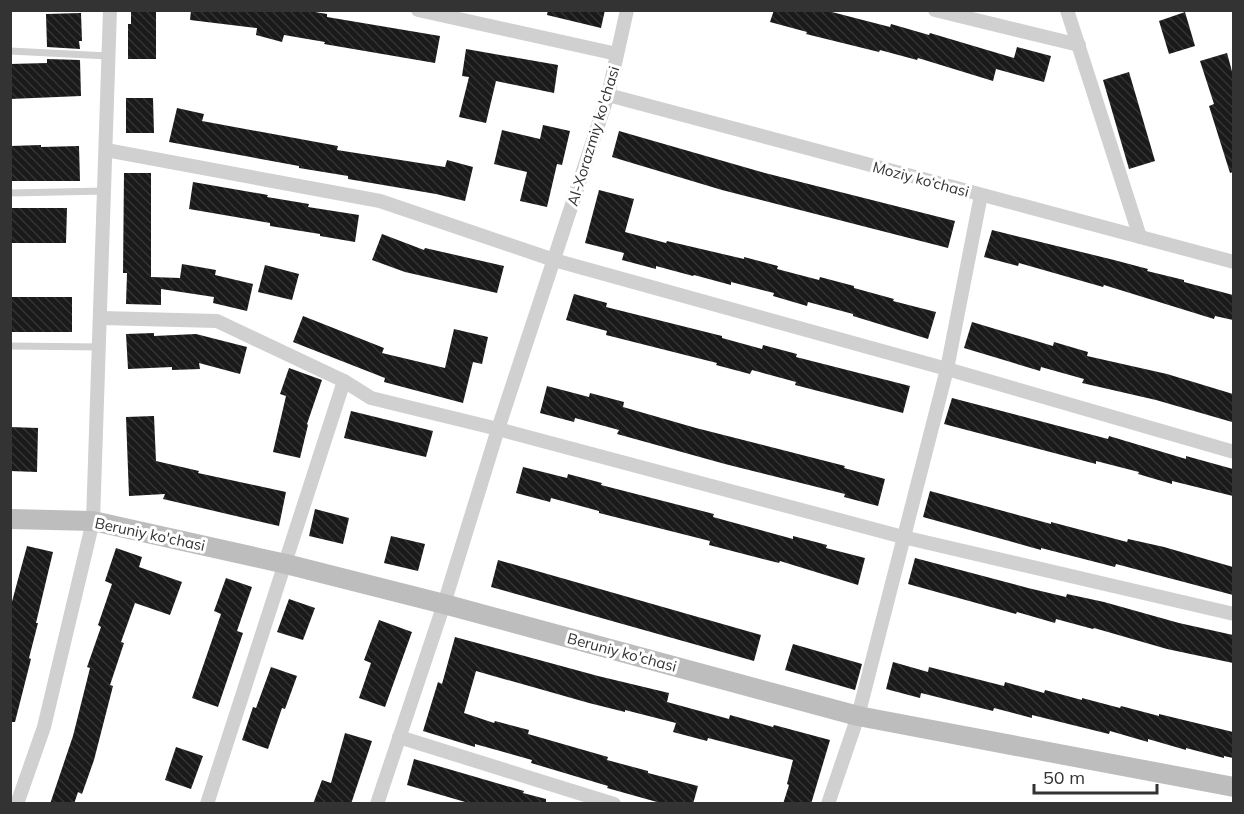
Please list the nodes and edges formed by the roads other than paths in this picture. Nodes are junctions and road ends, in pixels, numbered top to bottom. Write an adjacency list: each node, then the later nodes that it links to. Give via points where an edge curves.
1 (110, 10): 9 (street)
2 (418, 10): 8 (street)
3 (627, 10): 8 (street, Al-Xorazmiy ko'chasi)
4 (934, 10): 6 (street)
5 (1067, 10): 6 (street)
6 (1079, 45): 15 (street)
7 (10, 51): 9 (lane)
8 (617, 54): 10 (street, Al-Xorazmiy ko'chasi)
9 (108, 56): 11 (street)
10 (608, 95): 14 (street, Moziy ko‘chasi); 16 (street, Al-Xorazmiy ko'chasi)
11 (105, 150): 12 (street); 16 (street, via 380,201)
12 (105, 191): 13 (lane); 18 (street)
13 (10, 193)
14 (981, 195): 15 (street, Moziy ko‘chasi); 21 (street)
15 (1140, 237): 17 (street, Moziy ko‘chasi)
16 (554, 260): 21 (street); 23 (street, Al-Xorazmiy ko'chasi)
17 (1233, 262)
18 (101, 318): 20 (street); 22 (street, via 217,321)
19 (10, 346): 20 (lane)
20 (100, 346): 26 (street)
21 (947, 369): 24 (street); 27 (street)
22 (344, 381): 23 (street, via 371,398); 28 (street)
23 (498, 429): 27 (street); 29 (street, Al-Xorazmiy ko'chasi)
24 (1233, 452)
25 (10, 519): 26 (street, Beruniy ko'chasi)
26 (93, 521): 28 (street, Beruniy ko'chasi); 34 (street, via 44,727)
27 (903, 537): 30 (street); 31 (street)
28 (286, 564): 29 (street, Beruniy ko'chasi); 35 (street)
29 (444, 604): 31 (street, Beruniy ko'chasi); 32 (street, Al-Xorazmiy ko'chasi)
30 (1233, 614)
31 (858, 716): 33 (street, Beruniy ko'chasi); 38 (street)
32 (399, 736): 36 (street, Al-Xorazmiy ko'chasi); 37 (street)
33 (1233, 787)
34 (17, 804)
35 (207, 804)
36 (377, 804)
37 (614, 804)
38 (828, 804)

